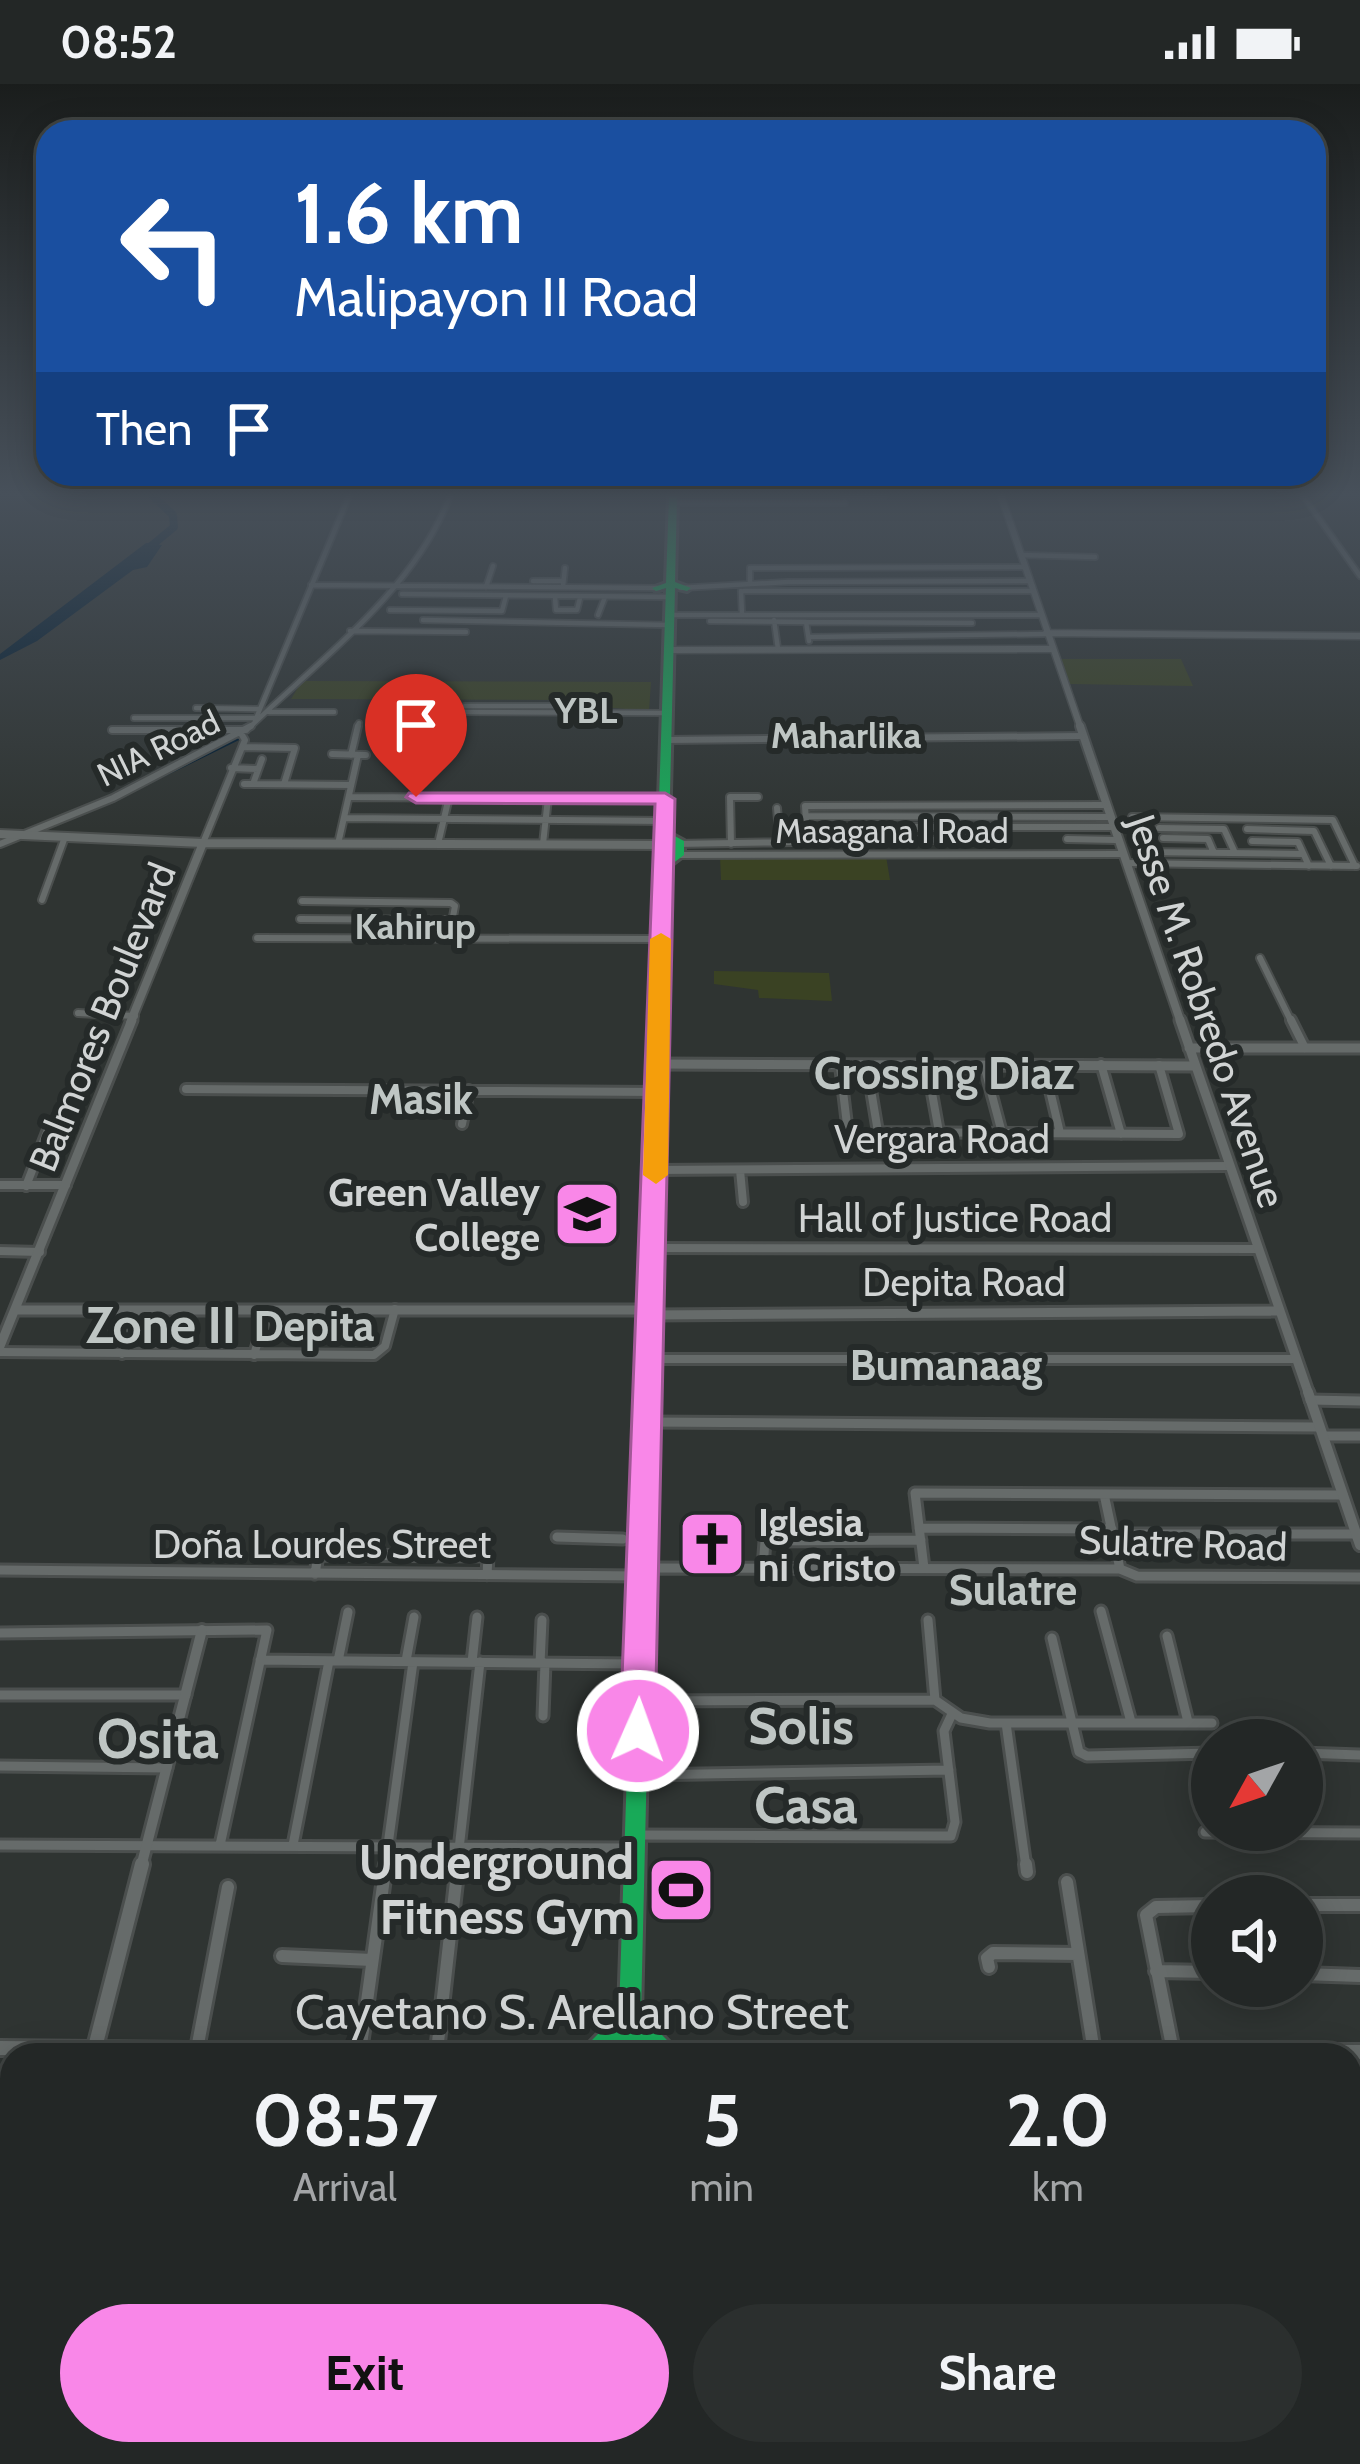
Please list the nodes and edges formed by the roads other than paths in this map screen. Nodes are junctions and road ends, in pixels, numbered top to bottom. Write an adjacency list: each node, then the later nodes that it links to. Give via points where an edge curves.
1 (302, 607): 37 (street)
2 (372, 607): 24 (street, NIA Road)
3 (431, 607): 10 (street)
4 (503, 607): 11 (street)
5 (601, 607): 12 (street)
6 (670, 607): 17 (highway)
7 (742, 607): 14 (street)
8 (1038, 607): 15 (main road, Jesse M. Robredo Avenue)
9 (390, 610): 10 (street)
10 (430, 610): 11 (street)
11 (477, 610)
12 (598, 615)
13 (687, 615): 14 (street); 17 (highway)
14 (742, 615): 15 (street)
15 (1041, 615): 25 (main road, Jesse M. Robredo Avenue)
16 (423, 620): 23 (street)
17 (670, 620): 23 (street); 33 (highway)
18 (774, 620): 19 (street); 20 (street); 34 (street)
19 (710, 621)
20 (806, 622): 21 (street); 27 (street)
21 (910, 623): 22 (street); 28 (street)
22 (972, 623)
23 (467, 628): 24 (street); 29 (street)
24 (348, 631): 38 (street, NIA Road)
25 (1047, 634): 26 (main road); 28 (street); 32 (main road, Jesse M. Robredo Avenue)
26 (1360, 636)
27 (809, 637): 28 (street); 30 (street)
28 (911, 637): 31 (street)
29 (464, 647)
30 (809, 649): 31 (main road); 34 (main road)
31 (913, 649): 32 (main road)
32 (1051, 649): 48 (main road, Jesse M. Robredo Avenue)
33 (669, 650): 34 (main road); 42 (highway)
34 (778, 650)
35 (465, 706): 41 (street)
36 (196, 708): 37 (street)
37 (258, 709): 44 (street)
38 (270, 712): 39 (street); 44 (street, NIA Road)
39 (334, 712)
40 (457, 712): 41 (street)
41 (568, 712): 42 (street)
42 (667, 713): 49 (highway)
43 (134, 718): 44 (street)
44 (255, 720): 47 (street, NIA Road)
45 (359, 723): 52 (street)
46 (112, 730): 47 (street)
47 (244, 732): 50 (street); 79 (street, NIA Road)
48 (1081, 736): 49 (street); 63 (main road, Jesse M. Robredo Avenue)
49 (666, 740): 62 (highway)
50 (242, 747): 54 (street); 56 (street, via 295,748)
51 (332, 754): 52 (street)
52 (358, 755): 57 (street)
53 (262, 759): 55 (street)
54 (231, 768): 55 (street); 88 (street)
55 (258, 769): 56 (street, via 249,784)
56 (284, 784): 57 (street)
57 (350, 785): 58 (street)
58 (351, 797): 59 (street); 68 (street)
59 (449, 797): 61 (street); 70 (street)
60 (758, 797): 92 (street, via 730,797)
61 (548, 798): 62 (street); 72 (street)
62 (665, 799): 95 (highway)
63 (1105, 805): 65 (street, via 805,806); 67 (main road, Jesse M. Robredo Avenue)
64 (777, 808): 93 (street)
65 (806, 816): 66 (street); 73 (street)
66 (942, 817): 67 (street); 73 (street, via 945,827)
67 (1109, 817): 75 (main road, Jesse M. Robredo Avenue)
68 (344, 818): 70 (street); 89 (street)
69 (1154, 818): 71 (street); 76 (street); 96 (street, via 1132,817 1144,852)
70 (444, 819): 72 (street); 90 (street)
71 (1242, 819): 77 (street); 106 (street, via 1333,820)
72 (545, 820): 91 (street); 95 (street)
73 (806, 827): 81 (street)
74 (958, 827): 75 (street)
75 (1112, 827): 85 (main road, Jesse M. Robredo Avenue)
76 (1159, 828): 82 (street); 98 (street, via 1224,829)
77 (1247, 829): 86 (street); 105 (street, via 1314,831)
78 (0, 834): 79 (main road)
79 (20, 835): 80 (main road); 87 (street, NIA Road)
80 (65, 837): 88 (main road); 107 (street)
81 (807, 838): 83 (street); 93 (street)
82 (1163, 838): 96 (street); 97 (street, via 1208,839)
83 (982, 839)
84 (1067, 839): 85 (street)
85 (1116, 840): 101 (main road, Jesse M. Robredo Avenue)
86 (1252, 841): 99 (street); 100 (street, via 1298,842)
87 (0, 844)
88 (203, 844): 89 (main road); 116 (main road, Balmores Boulevard)
89 (338, 844): 90 (main road)
90 (438, 844): 91 (main road)
91 (543, 844): 94 (main road)
92 (731, 844): 93 (street); 95 (street)
93 (780, 844)
94 (644, 845): 95 (highway)
95 (667, 845): 101 (street, Masagana I Road); 113 (highway)
96 (1168, 852): 97 (street); 102 (street)
97 (1214, 853): 98 (street)
98 (1235, 853): 99 (street)
99 (1258, 853): 100 (street); 103 (street)
100 (1304, 854): 104 (street)
101 (1122, 859): 102 (street, Masagana I Road); 117 (main road, Jesse M. Robredo Avenue)
102 (1174, 864): 103 (street, Masagana I Road)
103 (1263, 865): 104 (street, Masagana I Road)
104 (1309, 866): 105 (street, Masagana I Road)
105 (1331, 866): 106 (street, Masagana I Road)
106 (1358, 866)
107 (42, 901)
108 (302, 901): 110 (street, via 452,903)
109 (301, 920): 110 (street)
110 (452, 920): 112 (street)
111 (257, 938): 112 (street)
112 (449, 938): 113 (street)
113 (661, 939): 120 (highway)
114 (1259, 958): 118 (street)
115 (78, 1013): 116 (street)
116 (135, 1016): 143 (main road, Balmores Boulevard)
117 (1189, 1048): 118 (main road); 128 (main road, Jesse M. Robredo Avenue)
118 (1304, 1048): 119 (main road)
119 (1360, 1048)
120 (658, 1064): 125 (main road); 131 (highway)
121 (1101, 1064): 124 (main road); 127 (main road); 138 (street)
122 (927, 1065): 123 (main road); 126 (main road); 135 (street)
123 (984, 1065): 124 (main road); 136 (street)
124 (1044, 1065): 137 (street)
125 (840, 1066): 126 (main road); 134 (street)
126 (867, 1066): 135 (street, via 878,1132)
127 (1159, 1066): 128 (main road); 138 (street, via 1179,1134)
128 (1195, 1066): 139 (main road, Jesse M. Robredo Avenue)
129 (186, 1089): 130 (street)
130 (469, 1090): 131 (street); 132 (street)
131 (657, 1092): 140 (highway)
132 (462, 1124)
133 (49, 1127): 144 (street)
134 (848, 1132)
135 (939, 1132): 136 (street)
136 (1002, 1133): 137 (street)
137 (1060, 1133): 138 (street)
138 (1121, 1134)
139 (1229, 1166): 141 (street, Vergara Road); 147 (main road, Jesse M. Robredo Avenue)
140 (656, 1170): 141 (street, Vergara Road); 146 (highway)
141 (740, 1170): 145 (street)
142 (0, 1185): 144 (street)
143 (67, 1185): 144 (street); 149 (main road, Balmores Boulevard)
144 (26, 1186)
145 (743, 1202)
146 (652, 1249): 147 (street, Hall of Justice Road); 156 (highway)
147 (1256, 1249): 155 (main road, Jesse M. Robredo Avenue)
148 (0, 1251): 149 (street)
149 (40, 1252): 152 (main road, Balmores Boulevard)
150 (139, 1309): 152 (main road, Depita Road); 153 (main road, Depita Road); 159 (street)
151 (395, 1309): 153 (main road, Depita Road); 156 (main road, Depita Road); 160 (street, via 378,1354)
152 (15, 1310): 154 (street); 157 (main road, Balmores Boulevard)
153 (267, 1310): 160 (street)
154 (0, 1311)
155 (1278, 1311): 156 (main road, Depita Road); 161 (main road, Jesse M. Robredo Avenue)
156 (651, 1313): 162 (highway)
157 (4, 1327): 158 (main road, Balmores Boulevard)
158 (0, 1349): 159 (street)
159 (122, 1354): 160 (street)
160 (254, 1355)
161 (1296, 1359): 162 (street); 163 (main road, Jesse M. Robredo Avenue)
162 (649, 1360): 165 (highway)
163 (1310, 1400): 164 (street); 166 (main road, Jesse M. Robredo Avenue)
164 (1360, 1401)
165 (647, 1422): 166 (street); 179 (highway)
166 (1321, 1432): 167 (street); 169 (main road, Jesse M. Robredo Avenue)
167 (1360, 1436)
168 (1104, 1494): 169 (street); 170 (street); 171 (street, via 915,1493)
169 (1343, 1495): 174 (main road, Jesse M. Robredo Avenue)
170 (1112, 1532): 171 (street); 174 (street); 177 (street)
171 (920, 1534): 175 (street, via 765,1541); 176 (street)
172 (557, 1537): 173 (street)
173 (623, 1539)
174 (1358, 1540)
175 (763, 1568): 176 (street, Sulatre Road); 179 (street, Sulatre Road)
176 (924, 1568): 177 (street, Sulatre Road)
177 (1120, 1569): 182 (street, Sulatre Road, via 1137,1576)
178 (0, 1570): 180 (street, Doña Lourdes Street)
179 (643, 1572): 181 (street, Doña Lourdes Street); 198 (highway)
180 (315, 1574): 181 (street, Doña Lourdes Street); 181 (street, via 318,1555 488,1556)
181 (487, 1575)
182 (1360, 1577)
183 (1101, 1611): 205 (street)
184 (348, 1612): 194 (street)
185 (414, 1617): 195 (street)
186 (477, 1617): 196 (street)
187 (542, 1620): 197 (street)
188 (928, 1620): 201 (street)
189 (202, 1630): 190 (street); 193 (street, via 266,1630); 200 (main road)
190 (0, 1633)
191 (1167, 1636): 206 (street)
192 (1052, 1638): 208 (street)
193 (260, 1660): 194 (street); 221 (street)
194 (334, 1661): 195 (street); 222 (street)
195 (410, 1661): 196 (street); 224 (street)
196 (476, 1662): 197 (street); 225 (street)
197 (543, 1663): 198 (street); 204 (street)
198 (639, 1664): 202 (highway)
199 (0, 1695): 200 (street)
200 (186, 1695): 214 (main road)
201 (935, 1700): 202 (street); 203 (street)
202 (638, 1701): 216 (highway)
203 (952, 1714): 209 (street); 215 (street, via 944,1729)
204 (543, 1717)
205 (1131, 1722): 206 (street); 208 (street)
206 (1188, 1722): 207 (street)
207 (1191, 1722)
208 (1071, 1723): 209 (street); 210 (street, via 1076,1748 1087,1756)
209 (1006, 1724): 226 (street)
210 (1191, 1754)
211 (1323, 1754): 212 (street)
212 (1360, 1755)
213 (0, 1766): 214 (street)
214 (167, 1768): 223 (main road)
215 (949, 1770): 216 (street); 219 (street, via 955,1832 947,1837)
216 (636, 1774): 219 (highway)
217 (1323, 1833): 218 (street)
218 (1360, 1833)
219 (634, 1841): 225 (street); 240 (highway)
220 (0, 1845): 223 (street)
221 (220, 1845): 222 (street); 223 (street)
222 (293, 1845): 224 (street)
223 (147, 1846): 241 (main road)
224 (388, 1846): 225 (street); 234 (street)
225 (460, 1846): 244 (street)
226 (1027, 1872)
227 (1067, 1882): 232 (street)
228 (227, 1887): 242 (street)
229 (1323, 1905): 230 (street)
230 (1360, 1905)
231 (1191, 1906): 236 (street, via 1149,1911)
232 (1078, 1954): 235 (street, via 994,1953); 248 (street)
233 (282, 1956): 234 (street)
234 (372, 1960): 243 (street)
235 (989, 1967)
236 (1156, 1971): 237 (street); 249 (street)
237 (1191, 1972)
238 (1323, 1975): 239 (street)
239 (1360, 1976)
240 (630, 2018): 245 (highway); 246 (highway); 247 (highway)
241 (96, 2043)
242 (197, 2043)
243 (361, 2043)
244 (438, 2043)
245 (604, 2043)
246 (629, 2043)
247 (654, 2043)
248 (1093, 2043)
249 (1163, 2043)

